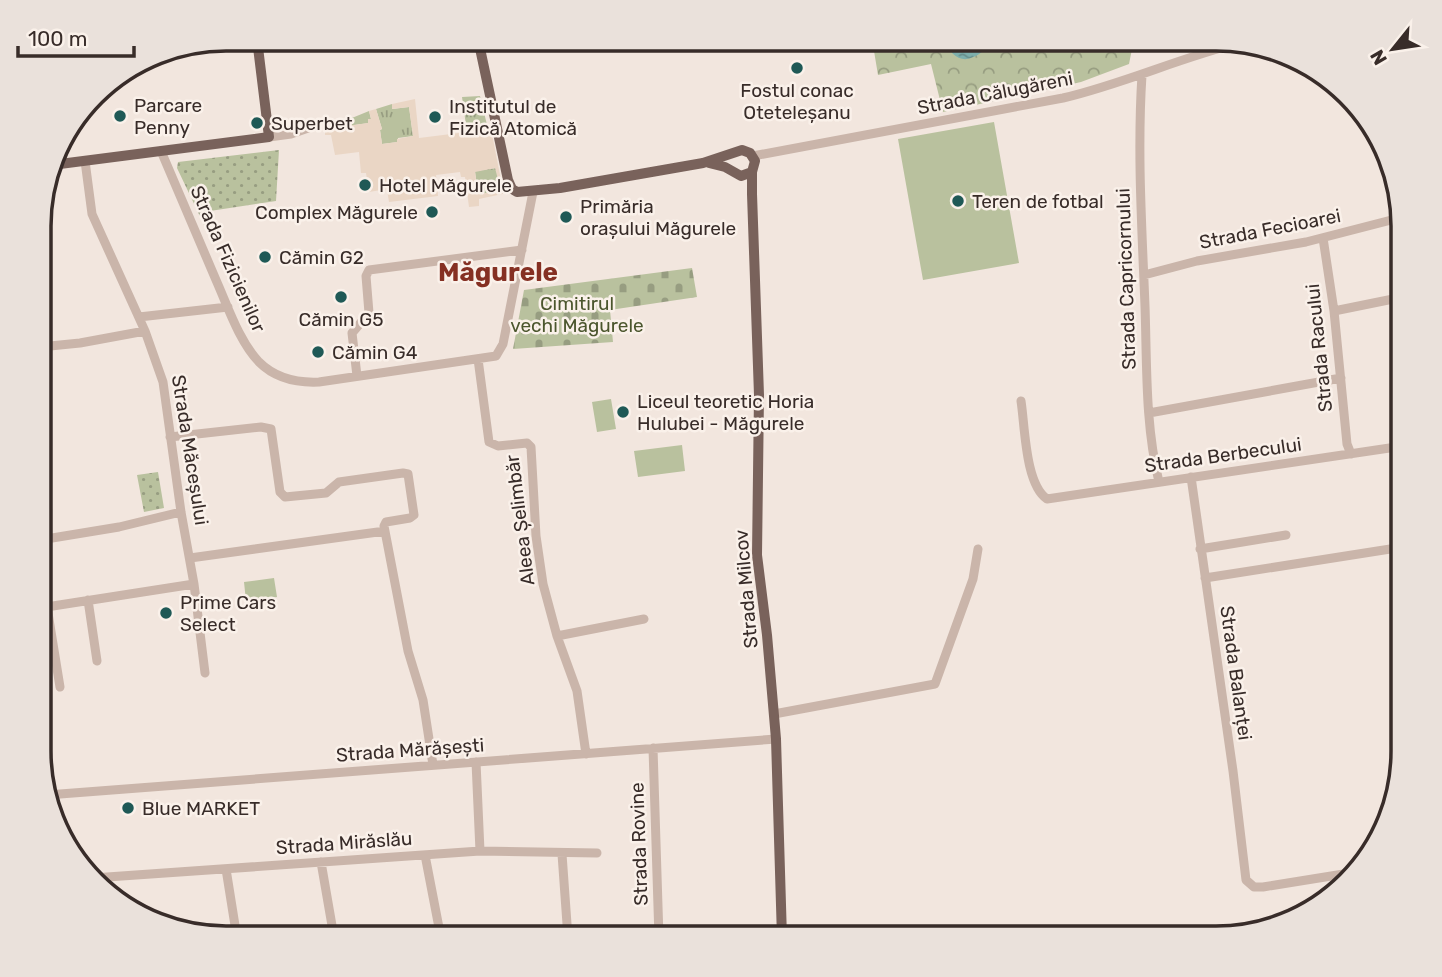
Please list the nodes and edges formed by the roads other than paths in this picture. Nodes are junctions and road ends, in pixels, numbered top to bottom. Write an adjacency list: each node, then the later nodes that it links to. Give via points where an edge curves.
1 (259, 51): 6 (main road)
2 (481, 51): 14 (main road, via 512,189)
3 (1207, 51): 4 (street, Strada Călugăreni)
4 (1142, 75): 9 (street, Strada Călugăreni, via 1063,98); 18 (street, Strada Capricornului, via 1139,142)
5 (317, 125): 6 (street)
6 (269, 136): 7 (main road)
7 (161, 151): 10 (main road); 20 (street, Strada Fizicienilor)
8 (734, 154): 9 (main road, via 742,150); 11 (main road); 13 (main road, via 730,162)
9 (753, 156): 13 (main road, via 755,164)
10 (85, 161): 12 (main road); 22 (street, Strada Măceșului, via 92,214)
11 (703, 163): 13 (main road); 14 (main road)
12 (62, 164)
13 (741, 173): 55 (main road, Strada Milcov, via 752,194 759,417 757,555)
14 (533, 192): 17 (street, Strada Fizicienilor)
15 (1391, 220): 16 (street, Strada Fecioarei)
16 (1323, 238): 18 (street, Strada Fecioarei); 21 (street, Strada Racului)
17 (522, 250): 25 (street, Strada Fizicienilor, via 502,349 496,356); 26 (street, via 369,270 369,313 352,333)
18 (1144, 275): 29 (street, Strada Capricornului)
19 (1391, 300): 21 (street)
20 (228, 307): 22 (street); 26 (street, Strada Fizicienilor, via 248,348 273,373 308,382)
21 (1334, 312): 27 (street, Strada Racului)
22 (139, 317): 23 (street, Strada Măceșului)
23 (145, 331): 24 (street); 30 (street, Strada Măceșului, via 163,382)
24 (51, 345)
25 (478, 359): 26 (street, Strada Fizicienilor); 50 (street, Aleea Șelimbăr, via 489,442 531,447 540,562)
26 (357, 376)
27 (1341, 378): 29 (street); 32 (street, Strada Racului)
28 (1021, 401): 36 (street, Strada Berbecului, via 1032,477 1047,499)
29 (1149, 413): 33 (street, Strada Capricornului)
30 (170, 437): 37 (street, Strada Măceșului); 38 (street, via 267,427 273,433 280,492 285,497 326,493 342,481 406,473 414,515 386,522)
31 (1391, 448): 32 (street, Strada Berbecului)
32 (1351, 454): 34 (street, Strada Berbecului)
33 (1155, 466): 35 (street, Strada Capricornului); 36 (street)
34 (1191, 477): 35 (street, Strada Berbecului); 42 (street, Strada Balanței)
35 (1159, 482): 36 (street, Strada Berbecului)
36 (1138, 485)
37 (181, 512): 40 (street); 44 (street, Strada Măceșului)
38 (384, 531): 44 (street); 60 (street, via 408,651 423,700)
39 (1286, 534): 42 (street)
40 (51, 538)
41 (978, 549): 55 (street, via 973,579 935,684)
42 (1200, 549): 45 (street, Strada Balanței)
43 (1391, 549): 45 (street)
44 (190, 558): 46 (street, Strada Măceșului)
45 (1205, 578): 68 (street, Strada Balanței, via 1244,874 1254,887)
46 (194, 584): 47 (street); 53 (street, Strada Măceșului)
47 (88, 600): 48 (street); 52 (street)
48 (51, 606)
49 (644, 619): 50 (street)
50 (557, 636): 58 (street, Aleea Șelimbăr, via 577,691)
51 (51, 645): 54 (street)
52 (97, 661)
53 (205, 673)
54 (60, 687)
55 (774, 714): 56 (main road, Strada Milcov)
56 (776, 739): 57 (street, Strada Mărășești); 75 (main road, Strada Milcov)
57 (653, 748): 58 (street, Strada Mărășești); 74 (street, Strada Rovine)
58 (586, 754): 59 (street, Strada Mărășești)
59 (476, 762): 60 (street, Strada Mărășești); 62 (street)
60 (433, 765): 61 (street, Strada Mărășești)
61 (57, 794)
62 (480, 851): 64 (street, Strada Mirăslău); 65 (street, Strada Mirăslău)
63 (597, 853): 64 (street, Strada Mirăslău)
64 (562, 854): 73 (street)
65 (425, 855): 66 (street, Strada Mirăslău); 72 (street)
66 (321, 862): 67 (street, Strada Mirăslău); 71 (street)
67 (226, 869): 69 (street, Strada Mirăslău); 70 (street)
68 (1341, 874)
69 (104, 877)
70 (235, 926)
71 (332, 926)
72 (439, 926)
73 (567, 926)
74 (659, 926)
75 (782, 926)

